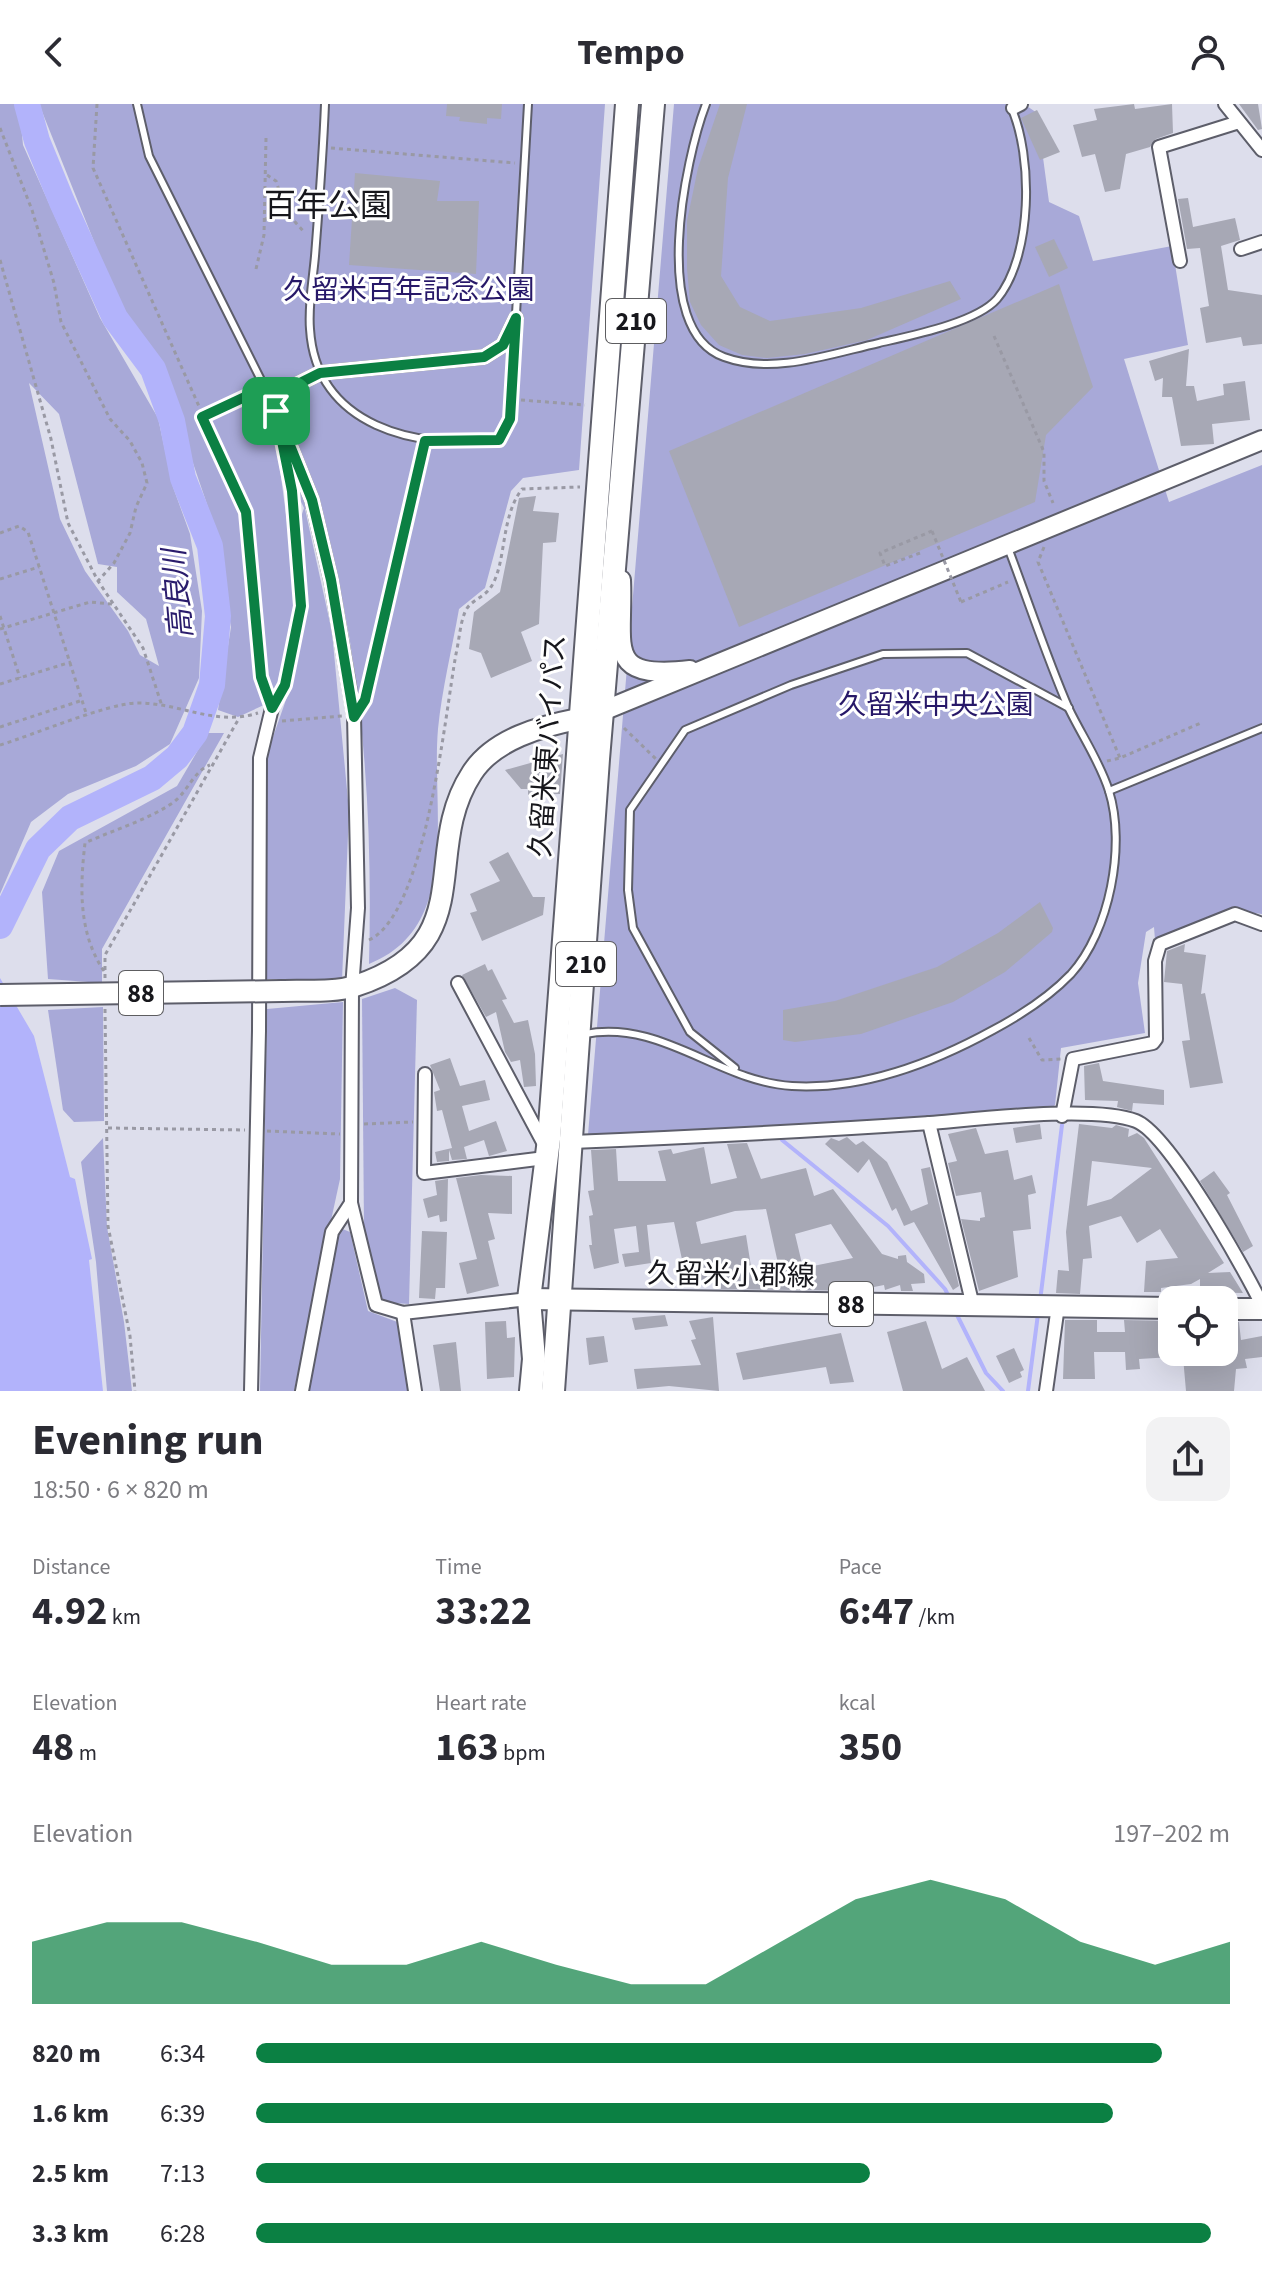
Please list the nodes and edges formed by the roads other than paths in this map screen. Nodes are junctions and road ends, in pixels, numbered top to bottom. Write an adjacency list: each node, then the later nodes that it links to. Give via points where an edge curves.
1 (137, 104): 16 (lane, via 149,156)
2 (325, 104): 15 (lane, via 310,329)
3 (528, 104): 14 (lane)
4 (627, 104): 26 (highway, 久留米東バイパス / 210)
5 (653, 104): 19 (highway, 久留米東バイパス / 210)
6 (706, 104): 8 (lane, via 682,209 677,258 681,286 688,322 704,345 723,357 753,363 821,358 913,335 994,302 1007,284 1026,214 1026,158)
7 (1225, 104): 9 (street)
8 (1014, 105)
9 (1239, 122): 10 (street); 13 (street, via 1159,147)
10 (1262, 150)
11 (1262, 242): 12 (street)
12 (1241, 249)
13 (1180, 261)
14 (516, 318): 15 (street, via 503,345 484,357); 18 (lane, via 510,419 499,440)
15 (320, 373): 16 (street, via 282,392); 18 (lane, via 348,408 380,430)
16 (277, 413): 25 (street, via 312,500)
17 (1262, 440): 20 (street)
18 (425, 441): 25 (lane, via 365,700)
19 (619, 537): 21 (street, via 622,656 630,667 649,673); 24 (highway, 久留米東バイパス / 210)
20 (1007, 544): 21 (street); 23 (lane)
21 (712, 667): 24 (street)
22 (272, 708): 50 (street, via 260,758)
23 (1069, 708): 28 (lane); 35 (lane, via 967,653 883,654 791,685 685,730 630,810 628,890 633,928 690,1032)
24 (602, 713): 26 (street); 33 (highway, 久留米東バイパス / 210)
25 (354, 716): 31 (street, via 358,908 355,947)
26 (578, 719): 31 (main road, 88, via 522,735 493,751 473,772 460,799 445,892 424,944 404,962); 40 (highway, 久留米東バイパス / 210)
27 (1262, 728): 28 (lane)
28 (1109, 791): 35 (lane, via 1117,837 1106,905 1073,972 1039,1003 965,1045 901,1071 830,1086 788,1086)
29 (1262, 924): 36 (street, via 1235,914 1160,944 1153,1043 1073,1059)
30 (458, 983): 39 (street, via 546,1147)
31 (343, 988): 32 (main road, 88, bridge); 41 (street)
32 (0, 995)
33 (581, 1035): 35 (lane, via 646,1034); 38 (highway, 久留米東バイパス / 210)
34 (425, 1074): 39 (street, via 424,1173)
35 (748, 1077)
36 (1062, 1116): 37 (street); 46 (street, via 1137,1121 1160,1140 1224,1235)
37 (929, 1123): 38 (street); 44 (street)
38 (572, 1142): 43 (highway, 久留米東バイパス / 210)
39 (545, 1158): 40 (street)
40 (544, 1181): 42 (highway, 久留米東バイパス / 210)
41 (351, 1203): 49 (street, via 376,1305); 51 (street, via 332,1232)
42 (529, 1299): 43 (main road, 久留米小郡線 / 88); 49 (street); 53 (highway, 久留米東バイパス / 210)
43 (558, 1301): 44 (main road, 久留米小郡線 / 88); 54 (highway, 久留米東バイパス / 210)
44 (973, 1306): 45 (main road, 久留米小郡線 / 88)
45 (1058, 1306): 47 (main road, 久留米小郡線 / 88); 55 (street)
46 (1262, 1307): 48 (main road)
47 (1158, 1308)
48 (1238, 1308)
49 (403, 1313): 52 (street)
50 (251, 1391)
51 (302, 1391)
52 (415, 1391)
53 (531, 1391)
54 (553, 1391)
55 (1046, 1391)

